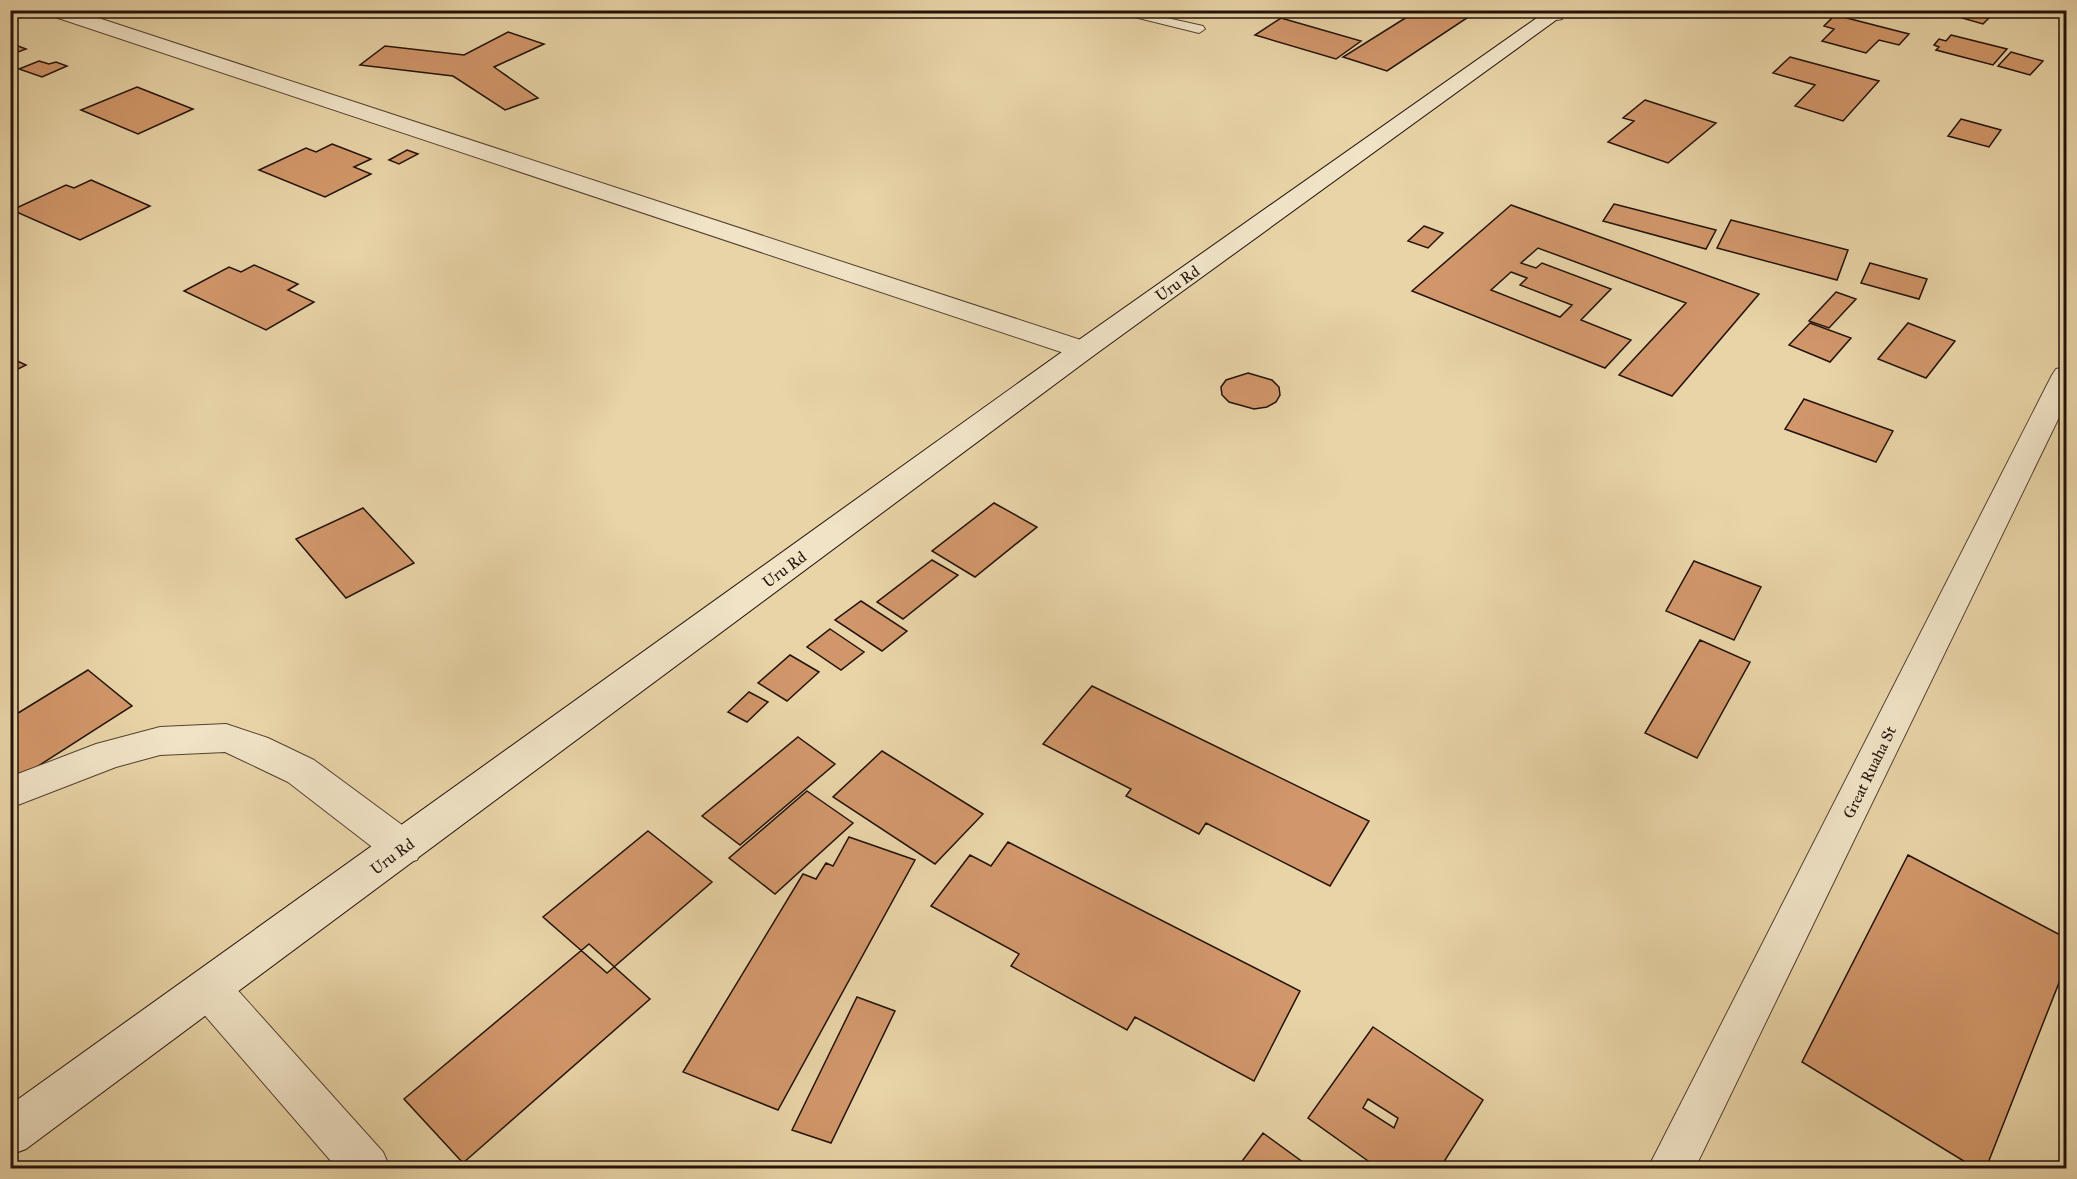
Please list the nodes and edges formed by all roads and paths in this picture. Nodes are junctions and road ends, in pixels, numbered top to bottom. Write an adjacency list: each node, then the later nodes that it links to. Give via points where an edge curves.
1 (53, 10): 5 (street)
2 (1112, 10): 4 (lane)
3 (1552, 12): 5 (street, Uru Rd)
4 (1199, 29)
5 (1083, 350): 8 (street, Uru Rd)
6 (2062, 395): 12 (street, Great Ruaha St)
7 (10, 793): 8 (street, via 110,754 150,744 226,738 301,771)
8 (403, 848): 9 (street, Uru Rd)
9 (209, 989): 10 (street, Uru Rd); 11 (street)
10 (10, 1133)
11 (367, 1168)
12 (1671, 1168)

